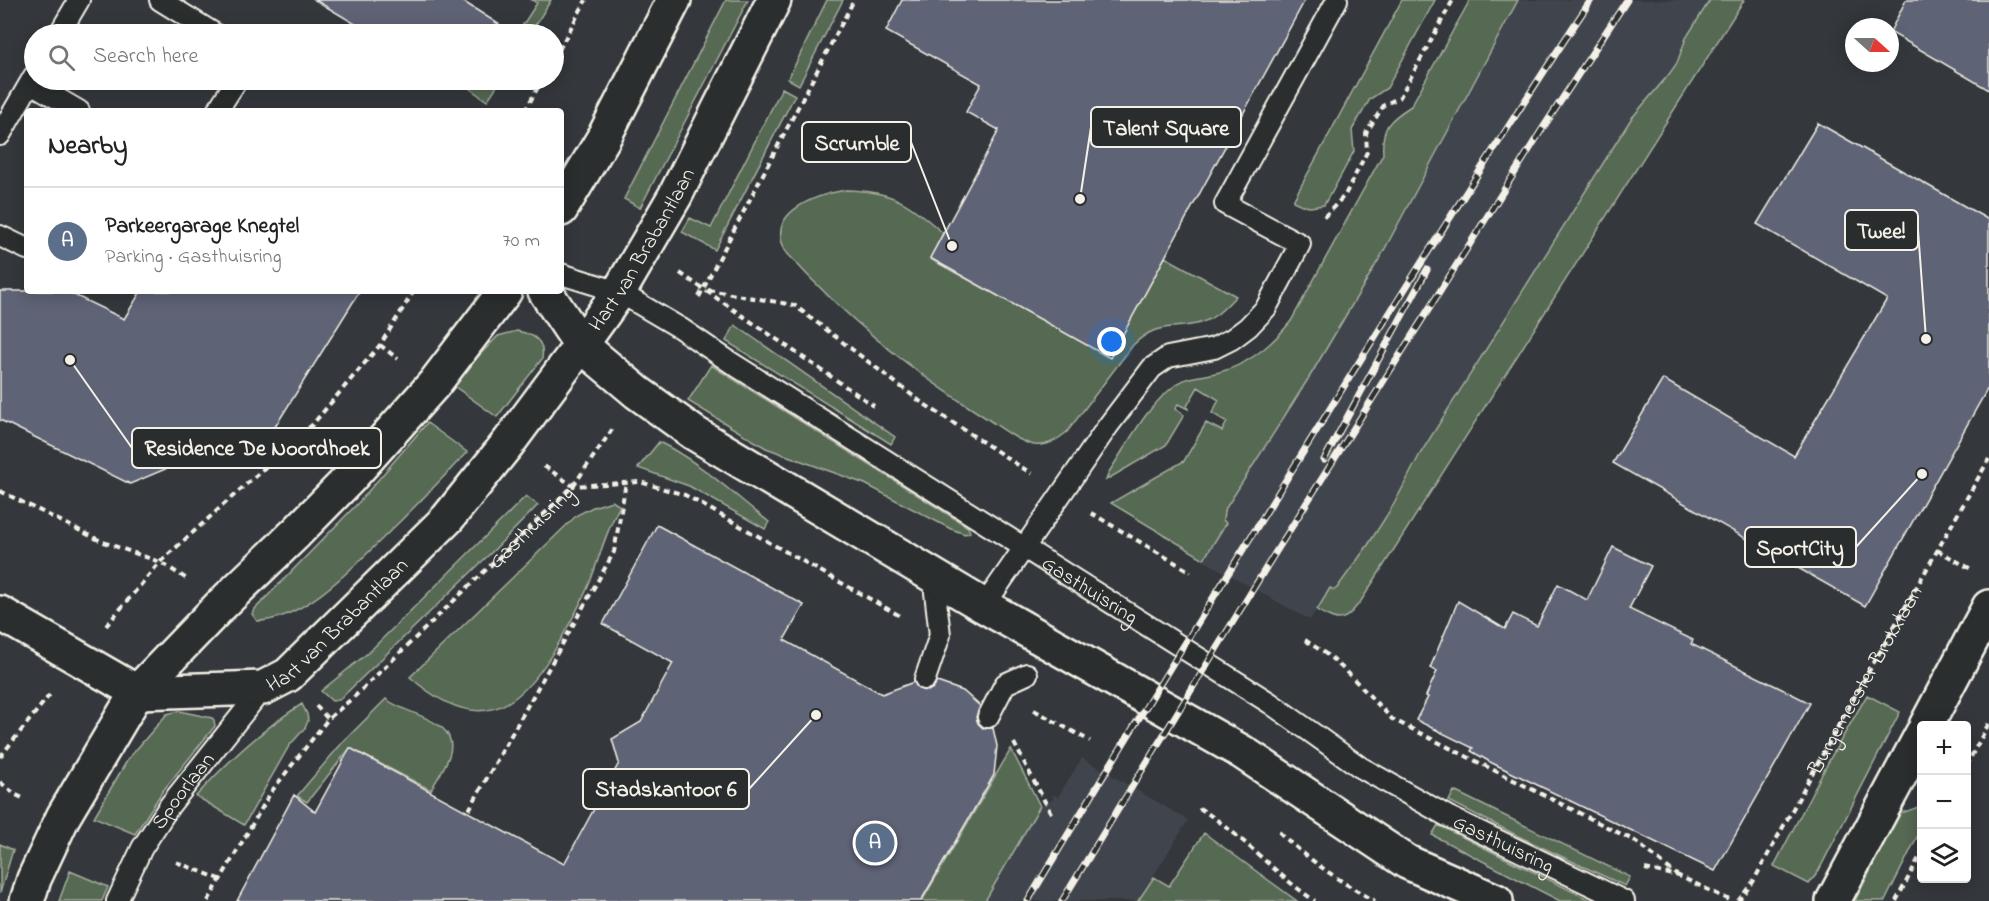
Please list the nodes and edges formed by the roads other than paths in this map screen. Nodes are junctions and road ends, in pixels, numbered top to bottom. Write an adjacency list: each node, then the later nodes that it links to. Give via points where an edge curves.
1 (79, 0): 6 (lane)
2 (160, 0): 7 (lane)
3 (674, 0): 14 (street, via 603,139)
4 (774, 0): 18 (street, Hart van Brabantlaan, via 675,196)
5 (1337, 0): 22 (lane, via 1225,204 1300,244 1266,308 1232,339 1214,348 1168,357 1152,368)
6 (65, 24)
7 (199, 24)
8 (27, 90): 13 (lane)
9 (49, 90): 11 (lane)
10 (231, 90): 12 (lane)
11 (75, 108)
12 (220, 108)
13 (0, 135)
14 (564, 204)
15 (0, 236): 16 (lane)
16 (24, 248)
17 (564, 275): 18 (lane, Gasthuisring)
18 (619, 292): 21 (street, Hart van Brabantlaan); 22 (lane, Gasthuisring)
19 (503, 294): 30 (street, via 434,384 348,480)
20 (547, 294): 21 (street)
21 (581, 345): 23 (street, via 694,433); 29 (street, Hart van Brabantlaan, via 447,519 288,675)
22 (1024, 548): 24 (lane); 37 (lane, Gasthuisring, via 1270,703 1388,784)
23 (933, 575): 24 (street); 28 (lane, via 940,635)
24 (984, 606): 36 (street, via 1242,752 1407,862)
25 (1989, 607): 32 (street)
26 (0, 613): 30 (street)
27 (1027, 674): 31 (lane, via 1005,684)
28 (925, 679)
29 (263, 688): 30 (street, Hart van Brabantlaan); 35 (lane, Spoorlaan, via 170,805 142,848)
30 (137, 692): 34 (street, via 63,817)
31 (988, 717)
32 (1929, 721)
33 (1917, 743): 38 (street)
34 (27, 901)
35 (117, 901)
36 (1496, 901)
37 (1624, 901)
38 (1833, 901)

